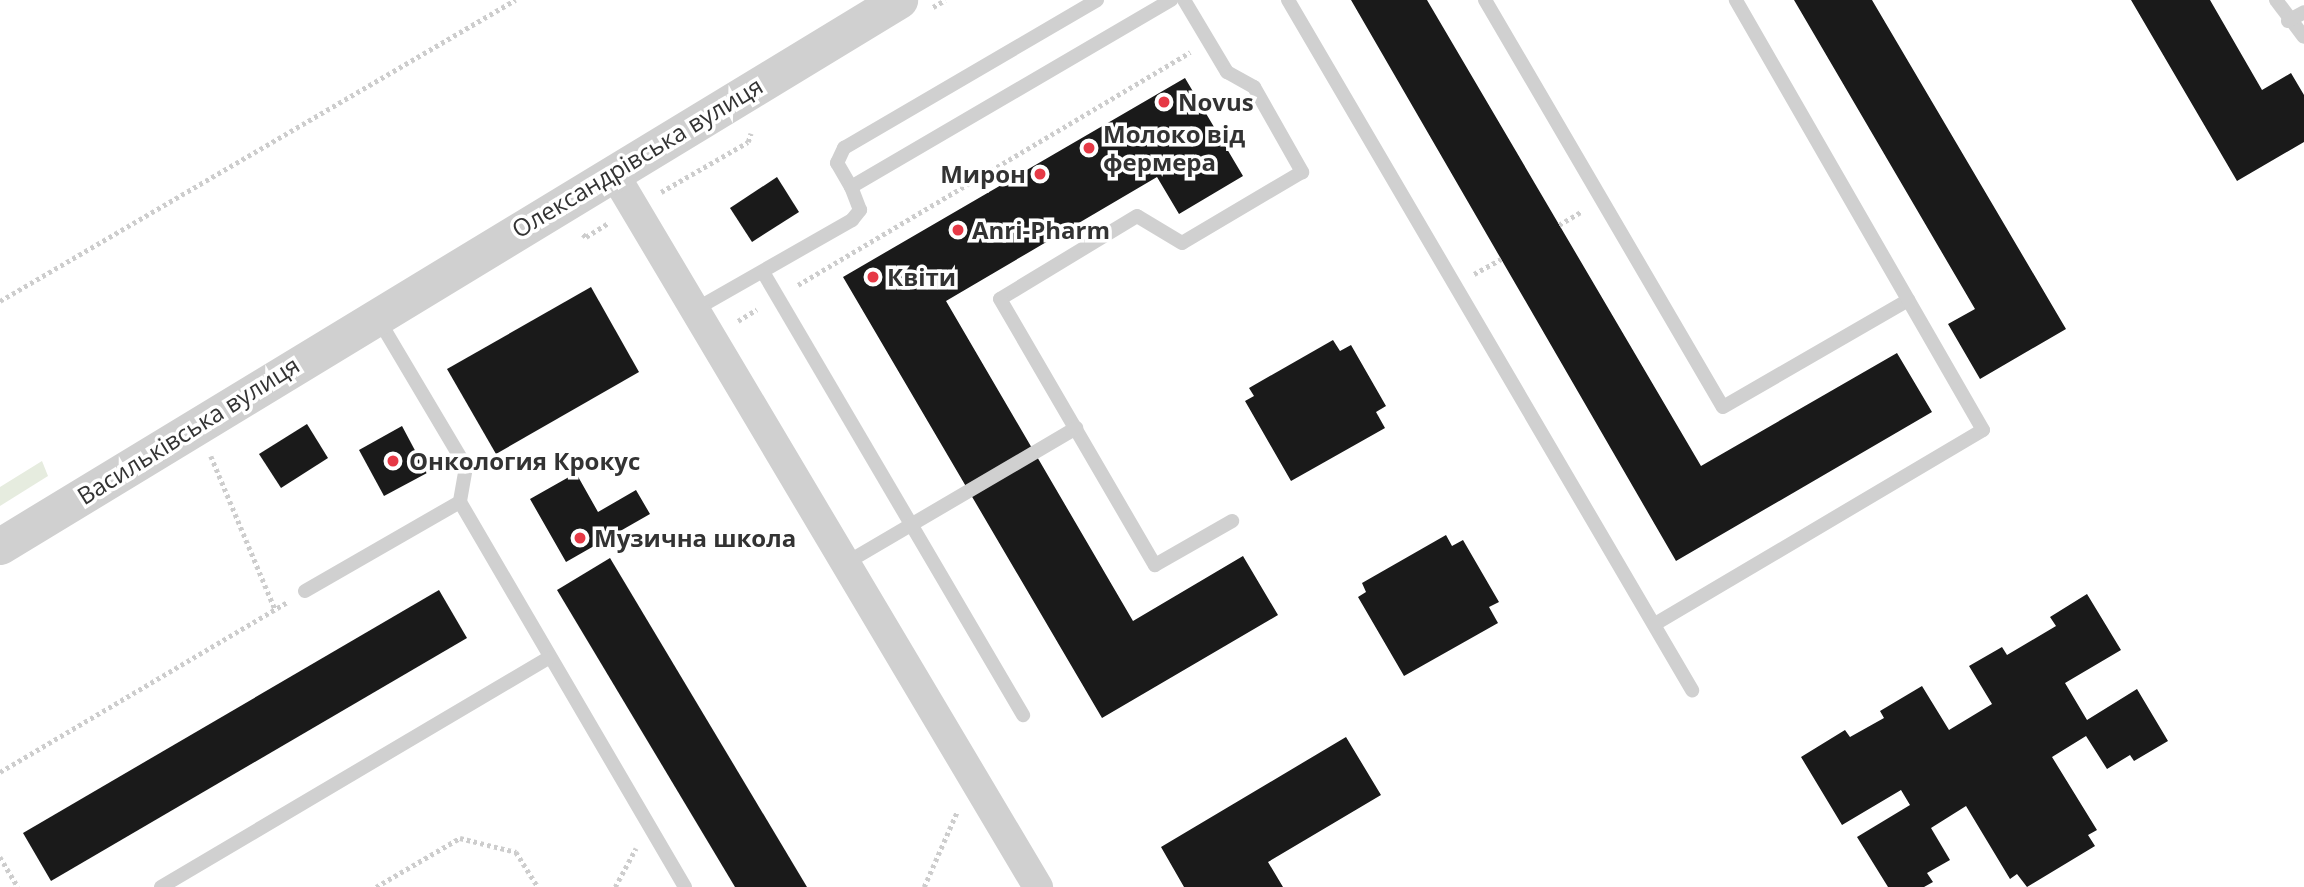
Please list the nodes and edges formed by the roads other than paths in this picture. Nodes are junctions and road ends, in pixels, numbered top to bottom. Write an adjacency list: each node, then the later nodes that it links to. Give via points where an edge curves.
1 (899, 0): 12 (street, Олександрівська вулиця)
2 (1097, 0): 13 (lane, via 844,148 837,163)
3 (1184, 0): 18 (lane, via 1227,72 1254,87 1302,172 1182,243 1137,216 1000,299)
4 (1288, 0): 25 (lane)
5 (1485, 0): 15 (lane, via 1723,407)
6 (1735, 0): 15 (lane)
7 (2276, 0): 10 (lane)
8 (1167, 2): 13 (lane)
9 (2304, 12): 10 (lane)
10 (2288, 21): 11 (lane)
11 (2304, 37)
12 (613, 172): 16 (street); 17 (street, Олександрівська вулиця)
13 (851, 187): 14 (lane, via 860,210 852,220)
14 (763, 272): 16 (lane); 21 (lane)
15 (1908, 300): 25 (lane, via 1983,430)
16 (696, 309): 23 (street)
17 (375, 314): 19 (lane, via 466,467); 22 (street, Васильківська вулиця)
18 (1076, 428): 20 (lane, via 1155,565); 21 (lane)
19 (460, 502): 24 (lane); 26 (lane)
20 (1232, 521)
21 (911, 525): 23 (lane); 28 (lane)
22 (0, 546)
23 (846, 563): 31 (street)
24 (305, 591)
25 (1655, 624): 27 (lane)
26 (548, 658): 29 (lane); 30 (lane)
27 (1692, 690)
28 (1023, 715)
29 (161, 887)
30 (685, 887)
31 (1038, 887)

